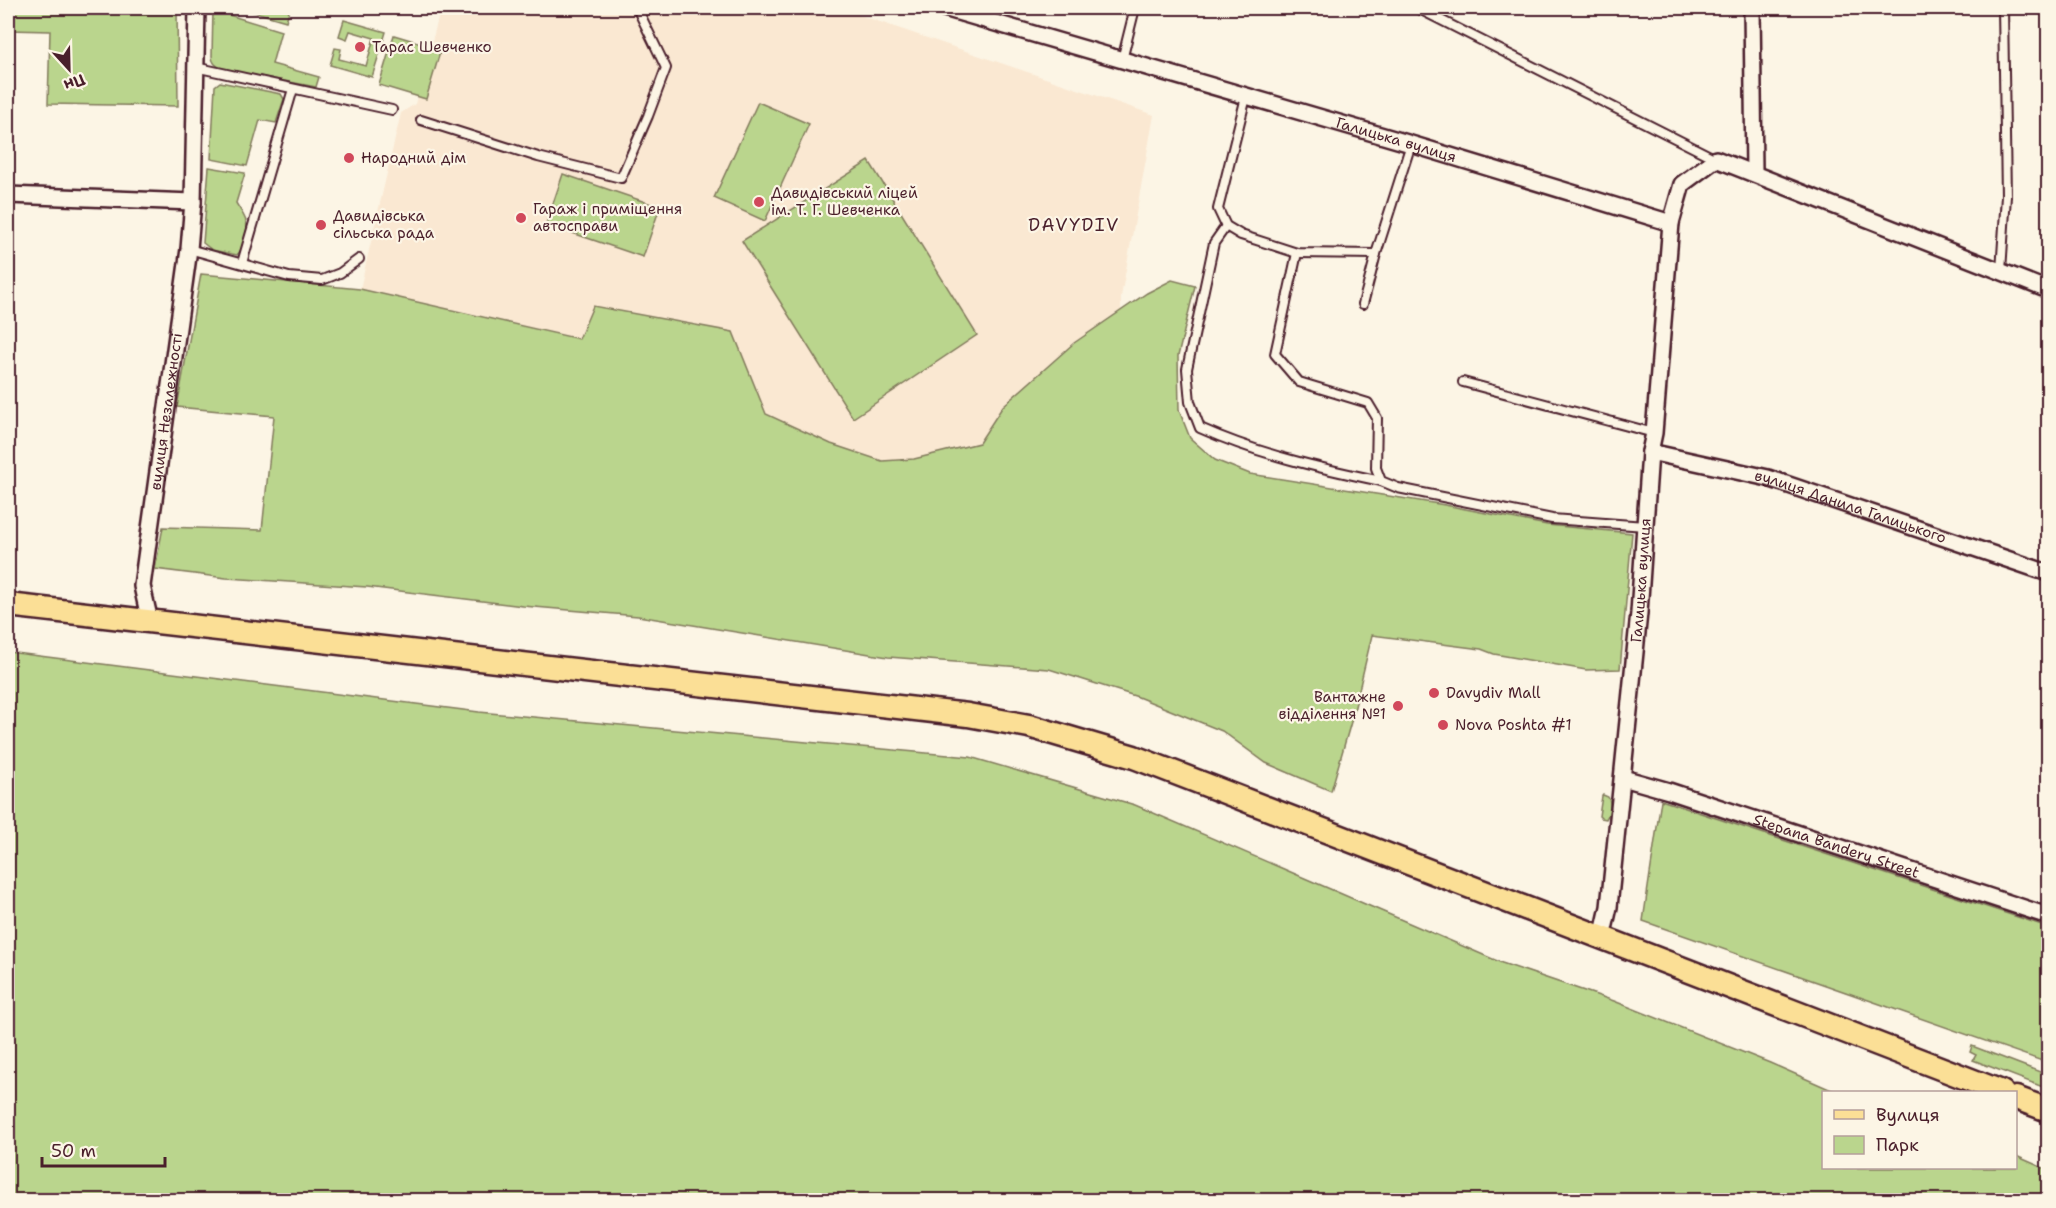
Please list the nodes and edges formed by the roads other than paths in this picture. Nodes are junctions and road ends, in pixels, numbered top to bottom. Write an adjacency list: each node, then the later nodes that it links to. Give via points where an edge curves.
1 (197, 8): 9 (street, вулиця Незалежності)
2 (637, 8): 13 (lane, via 666,68 621,178)
3 (944, 8): 8 (street, Галицька вулиця)
4 (1135, 8): 8 (lane)
5 (1417, 8): 15 (lane)
6 (1752, 8): 16 (street)
7 (2003, 8): 26 (lane, via 2006,196)
8 (1122, 60): 11 (street, Галицька вулиця)
9 (195, 67): 10 (lane); 18 (street, вулиця Незалежності)
10 (293, 89): 12 (lane); 25 (lane)
11 (1246, 97): 14 (street, Галицька вулиця); 20 (lane, via 1218,209)
12 (392, 110)
13 (421, 120)
14 (1411, 144): 19 (street, Галицька вулиця); 23 (lane)
15 (1716, 159): 16 (street); 19 (street, Галицька вулиця, via 1682,184)
16 (1754, 172): 26 (street)
17 (8, 195): 18 (street)
18 (193, 202): 21 (street, вулиця Незалежності)
19 (1671, 223): 30 (street, Галицька вулиця)
20 (1226, 226): 22 (lane, via 1241,235); 32 (lane, via 1214,243 1187,369 1190,402 1200,428 1294,462)
21 (189, 249): 25 (lane); 36 (street, вулиця Незалежності, via 142,586)
22 (1297, 253): 23 (lane); 32 (lane, via 1275,354 1299,382 1368,403 1377,418 1376,468)
23 (1376, 254): 28 (lane)
24 (359, 259): 25 (lane, via 322,280 289,277)
25 (242, 263)
26 (2001, 271): 27 (street)
27 (2049, 290)
28 (1363, 304)
29 (1462, 382): 30 (lane)
30 (1654, 433): 31 (street, Галицька вулиця)
31 (1650, 452): 33 (street, Галицька вулиця); 34 (street, вулиця Данила Галицького, via 1768,478)
32 (1381, 482): 33 (lane, via 1552,519)
33 (1645, 526): 37 (street, Галицька вулиця)
34 (2049, 573)
35 (8, 605): 36 (main road)
36 (150, 622): 39 (main road, via 968,715 1029,726 1134,757)
37 (1623, 778): 38 (street, Stepana Bandery Street); 39 (street, Галицька вулиця)
38 (2049, 916)
39 (1602, 938): 40 (main road)
40 (1999, 1091)
41 (2017, 1098): 42 (main road)
42 (2049, 1110)

